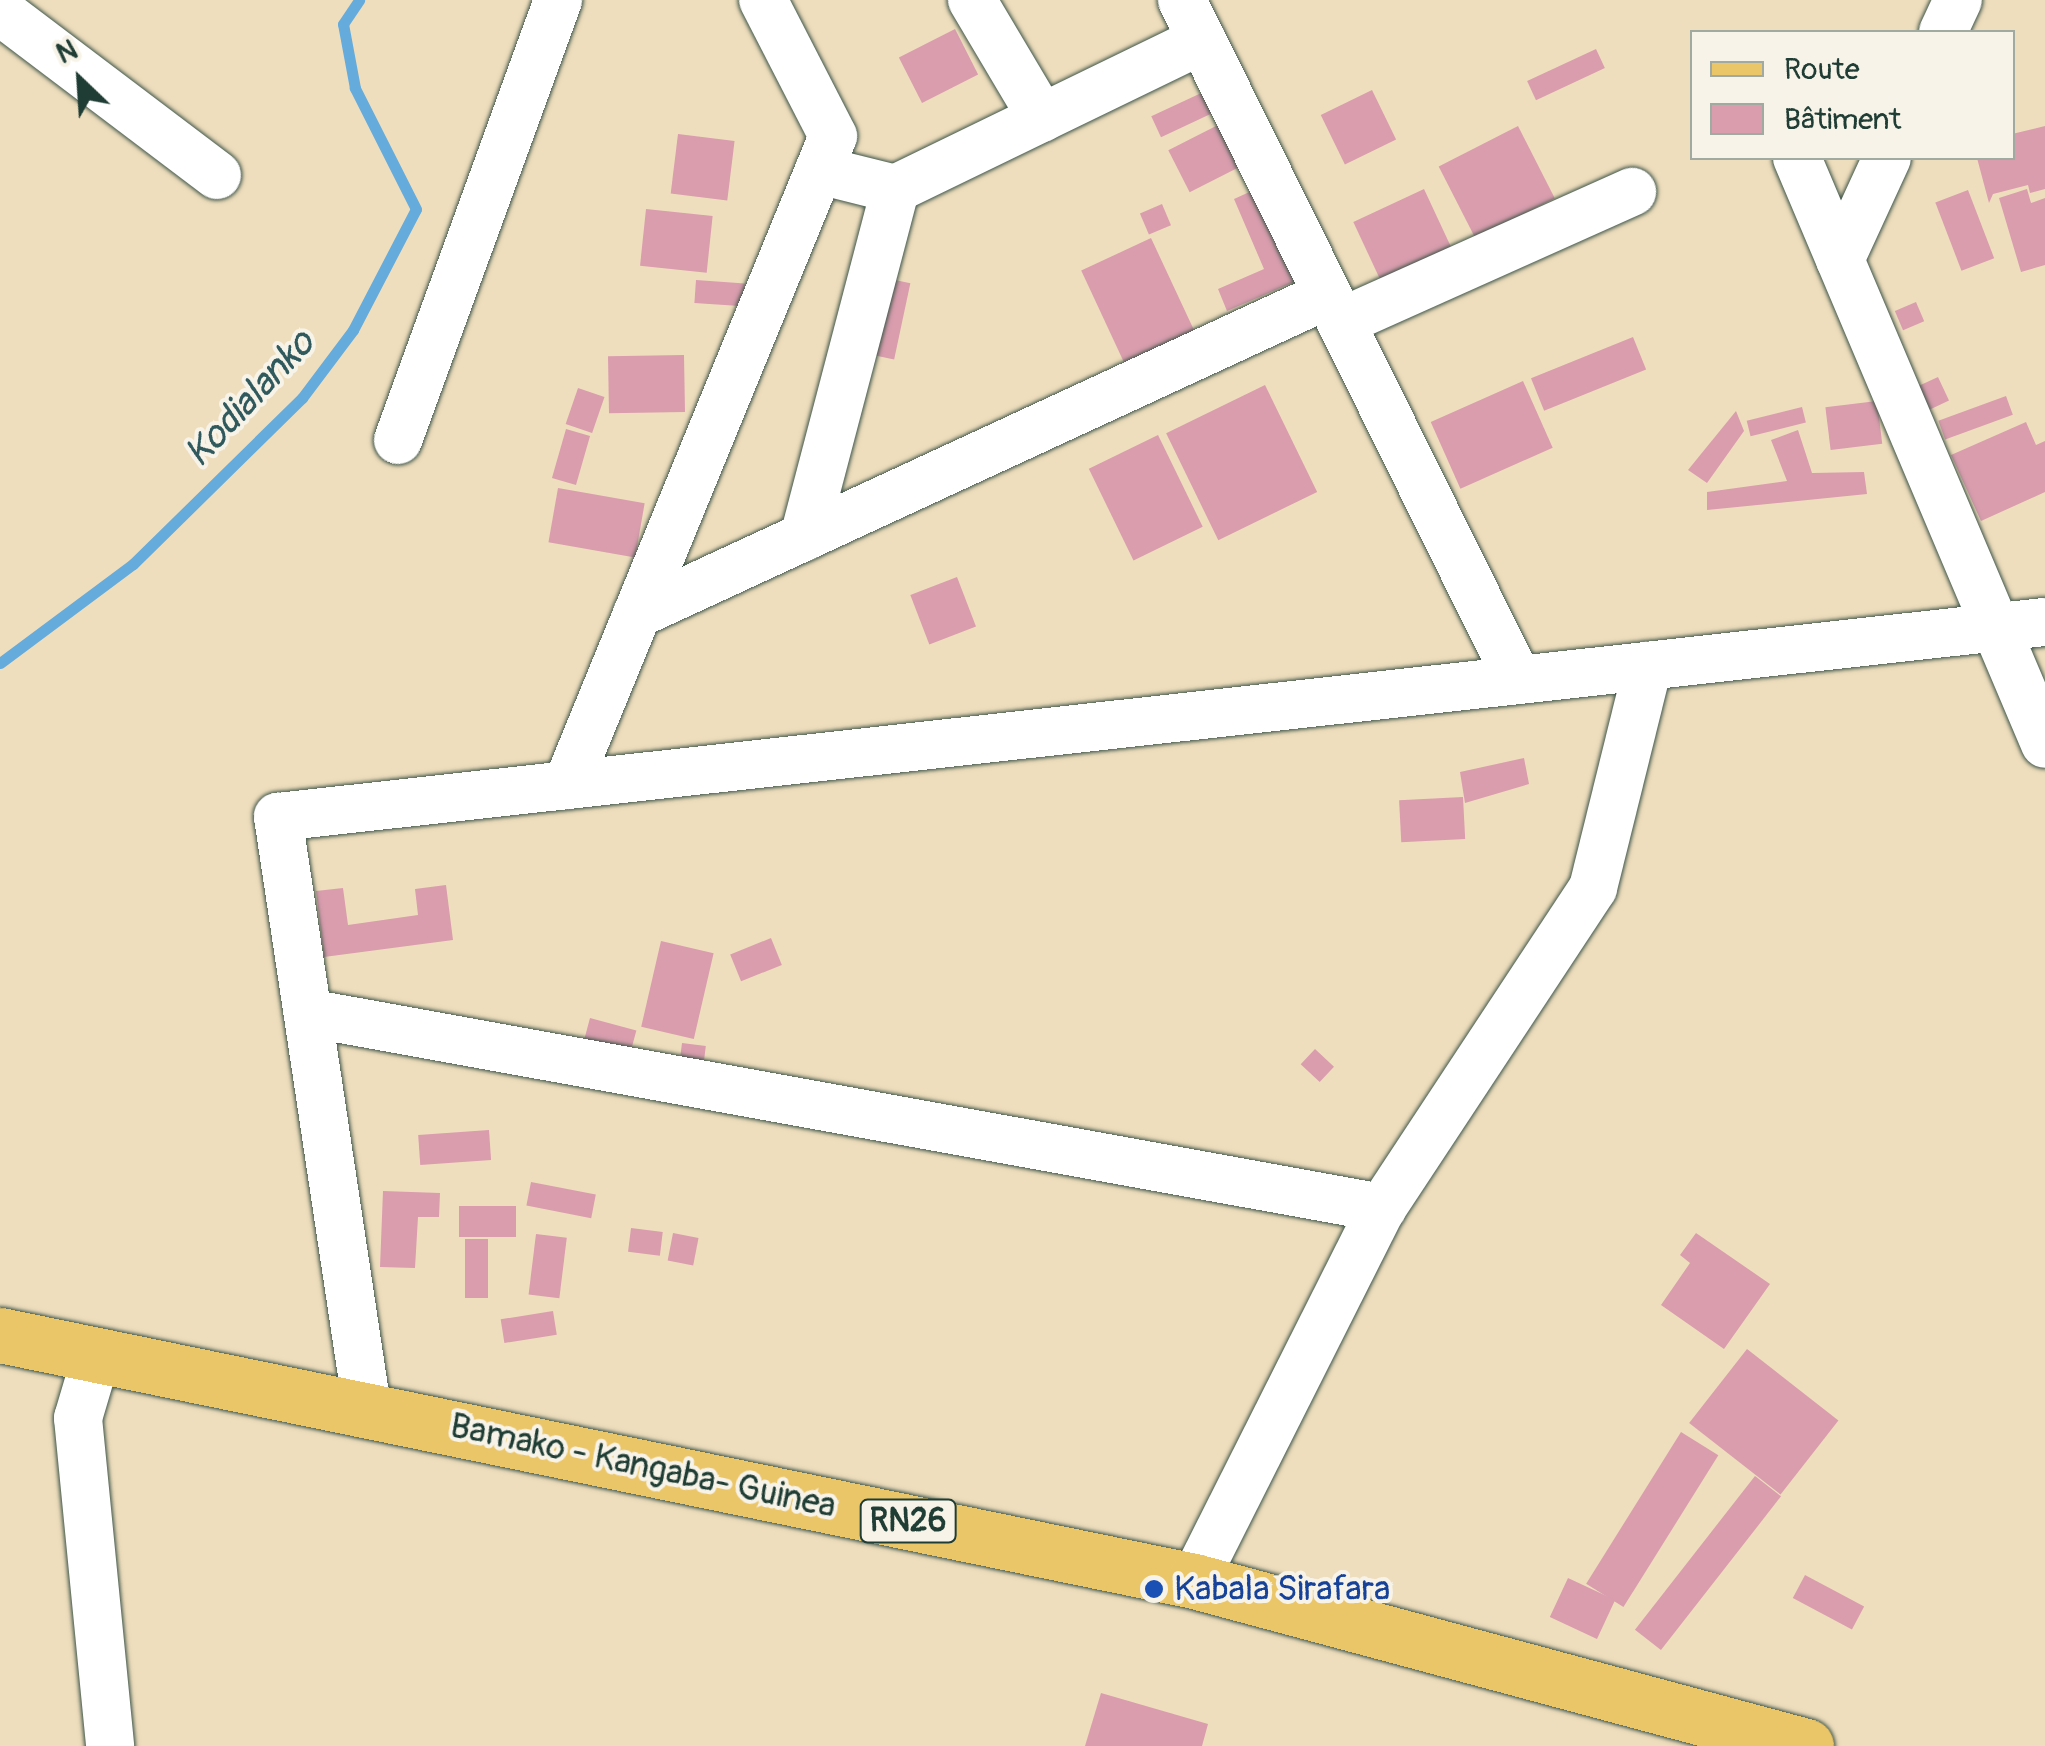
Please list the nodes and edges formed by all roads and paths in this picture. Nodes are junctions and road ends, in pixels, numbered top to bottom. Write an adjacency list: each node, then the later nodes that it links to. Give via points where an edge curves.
1 (558, 0): 17 (street)
2 (763, 0): 11 (street, via 833,136)
3 (972, 0): 8 (street)
4 (1958, 0): 7 (street)
5 (0, 11): 12 (street)
6 (1192, 20): 8 (street); 16 (street)
7 (1944, 30)
8 (1042, 118): 13 (street)
9 (1798, 160): 15 (street)
10 (1886, 160): 15 (street)
11 (819, 170): 13 (street); 19 (street)
12 (217, 174)
13 (896, 189): 18 (street)
14 (1632, 192): 16 (street)
15 (1840, 260): 21 (street)
16 (1334, 308): 18 (street); 23 (street)
17 (398, 440)
18 (804, 537): 19 (street)
19 (637, 614): 25 (street)
20 (2045, 622): 21 (street)
21 (1996, 627): 22 (street); 24 (street)
22 (1648, 666): 23 (street); 27 (street, via 1593,888)
23 (1518, 680): 25 (street)
24 (2045, 744)
25 (567, 785): 26 (street, via 278,817)
26 (308, 1013): 27 (street); 30 (street)
27 (1382, 1208): 31 (street)
28 (0, 1335): 29 (main road, Bamako - Kangaba- Guinea / RN26)
29 (97, 1354): 30 (main road, Bamako - Kangaba- Guinea / RN26); 32 (street, via 78,1418)
30 (367, 1408): 31 (main road, Bamako - Kangaba- Guinea / RN26)
31 (1194, 1581): 33 (main road, Bamako - Kangaba- Guinea / RN26)
32 (110, 1746)
33 (1806, 1746)

